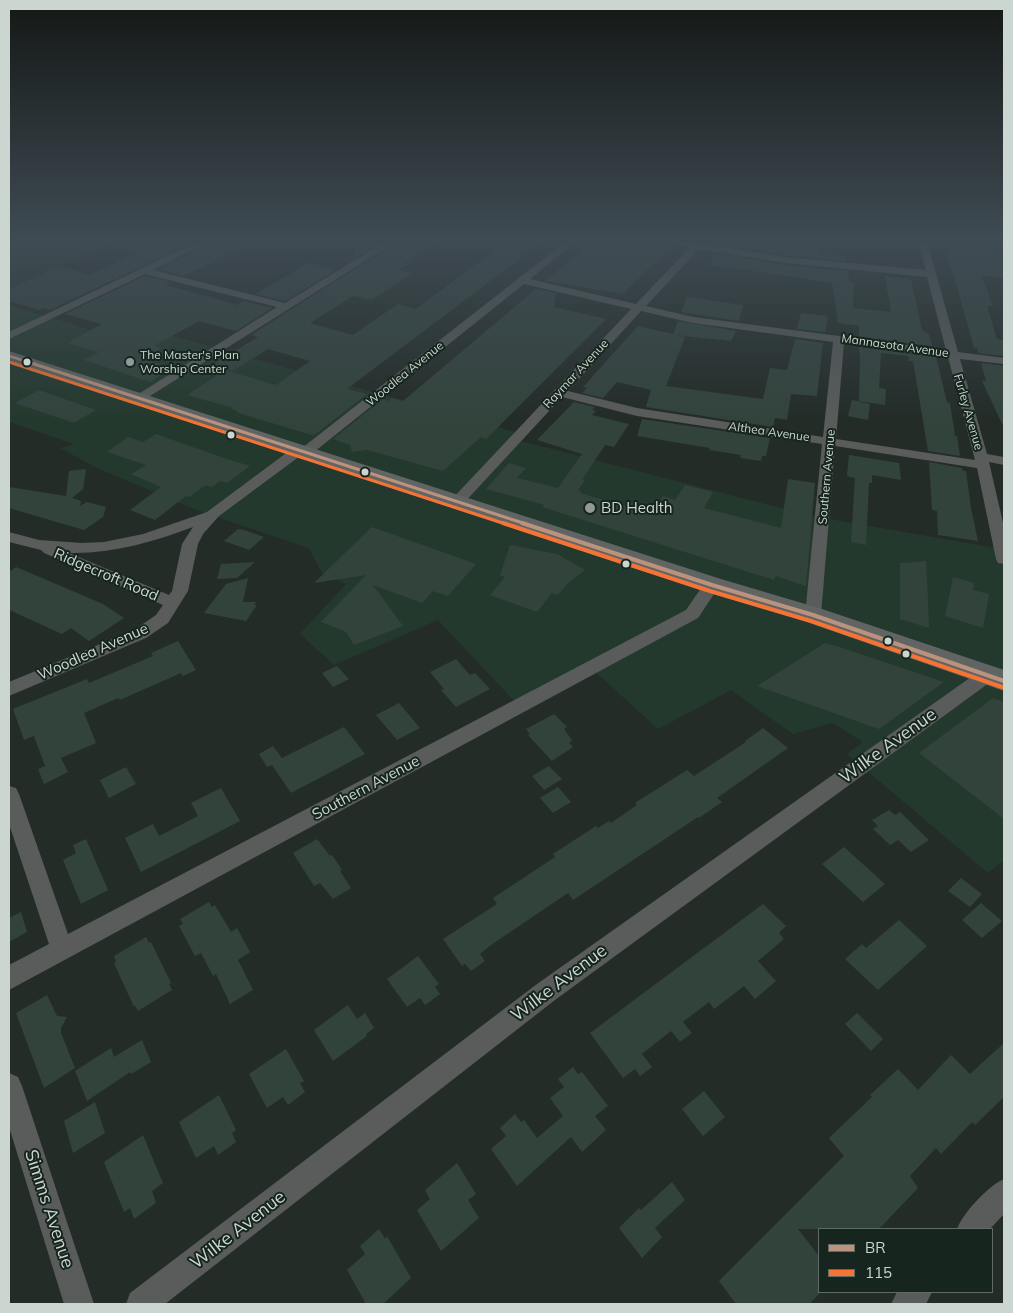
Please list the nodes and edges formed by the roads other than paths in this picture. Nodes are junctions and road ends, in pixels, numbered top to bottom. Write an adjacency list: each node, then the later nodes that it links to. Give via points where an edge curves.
1 (85, 299): 10 (street)
2 (258, 299): 8 (street)
3 (296, 299): 8 (street)
4 (496, 299): 18 (street, Woodlea Avenue)
5 (605, 299): 9 (street, Mannasota Avenue)
6 (645, 299): 9 (street, Raymar Avenue)
7 (938, 299): 12 (street, Furley Avenue)
8 (285, 306): 16 (street)
9 (638, 307): 11 (street, Mannasota Avenue, via 693,320); 15 (street, Raymar Avenue)
10 (9, 336)
11 (839, 338): 12 (street, Mannasota Avenue); 17 (street, Southern Avenue)
12 (952, 354): 14 (street, Mannasota Avenue); 19 (street, Furley Avenue)
13 (9, 356): 16 (main road)
14 (1004, 361)
15 (558, 392): 17 (street, Althea Avenue, via 636,412); 21 (street, Raymar Avenue)
16 (138, 398): 18 (main road)
17 (830, 441): 19 (street, Althea Avenue); 28 (street, Southern Avenue)
18 (301, 452): 21 (main road); 22 (street, Woodlea Avenue)
19 (982, 461): 20 (street, Althea Avenue); 25 (street, Furley Avenue)
20 (1004, 461)
21 (457, 502): 26 (main road)
22 (211, 515): 24 (street, Ridgecroft Road, via 179,529 128,543 93,547); 27 (street, Woodlea Avenue, via 190,544 180,591)
23 (9, 537): 24 (street, Ridgecroft Road)
24 (40, 546): 27 (street, Ridgecroft Road)
25 (1004, 559)
26 (712, 585): 28 (main road); 32 (street, Southern Avenue, via 686,618)
27 (173, 603): 30 (street, Woodlea Avenue, via 162,619 140,634)
28 (812, 615): 29 (main road)
29 (996, 678): 39 (street, Wilke Avenue, via 546,992)
30 (9, 689)
31 (9, 794): 32 (street)
32 (62, 949): 33 (street, Southern Avenue)
33 (9, 978)
34 (9, 1086): 38 (street, Simms Avenue)
35 (1004, 1193): 36 (street)
36 (972, 1228)
37 (916, 1293): 40 (street)
38 (79, 1304)
39 (141, 1304)
40 (906, 1304)

